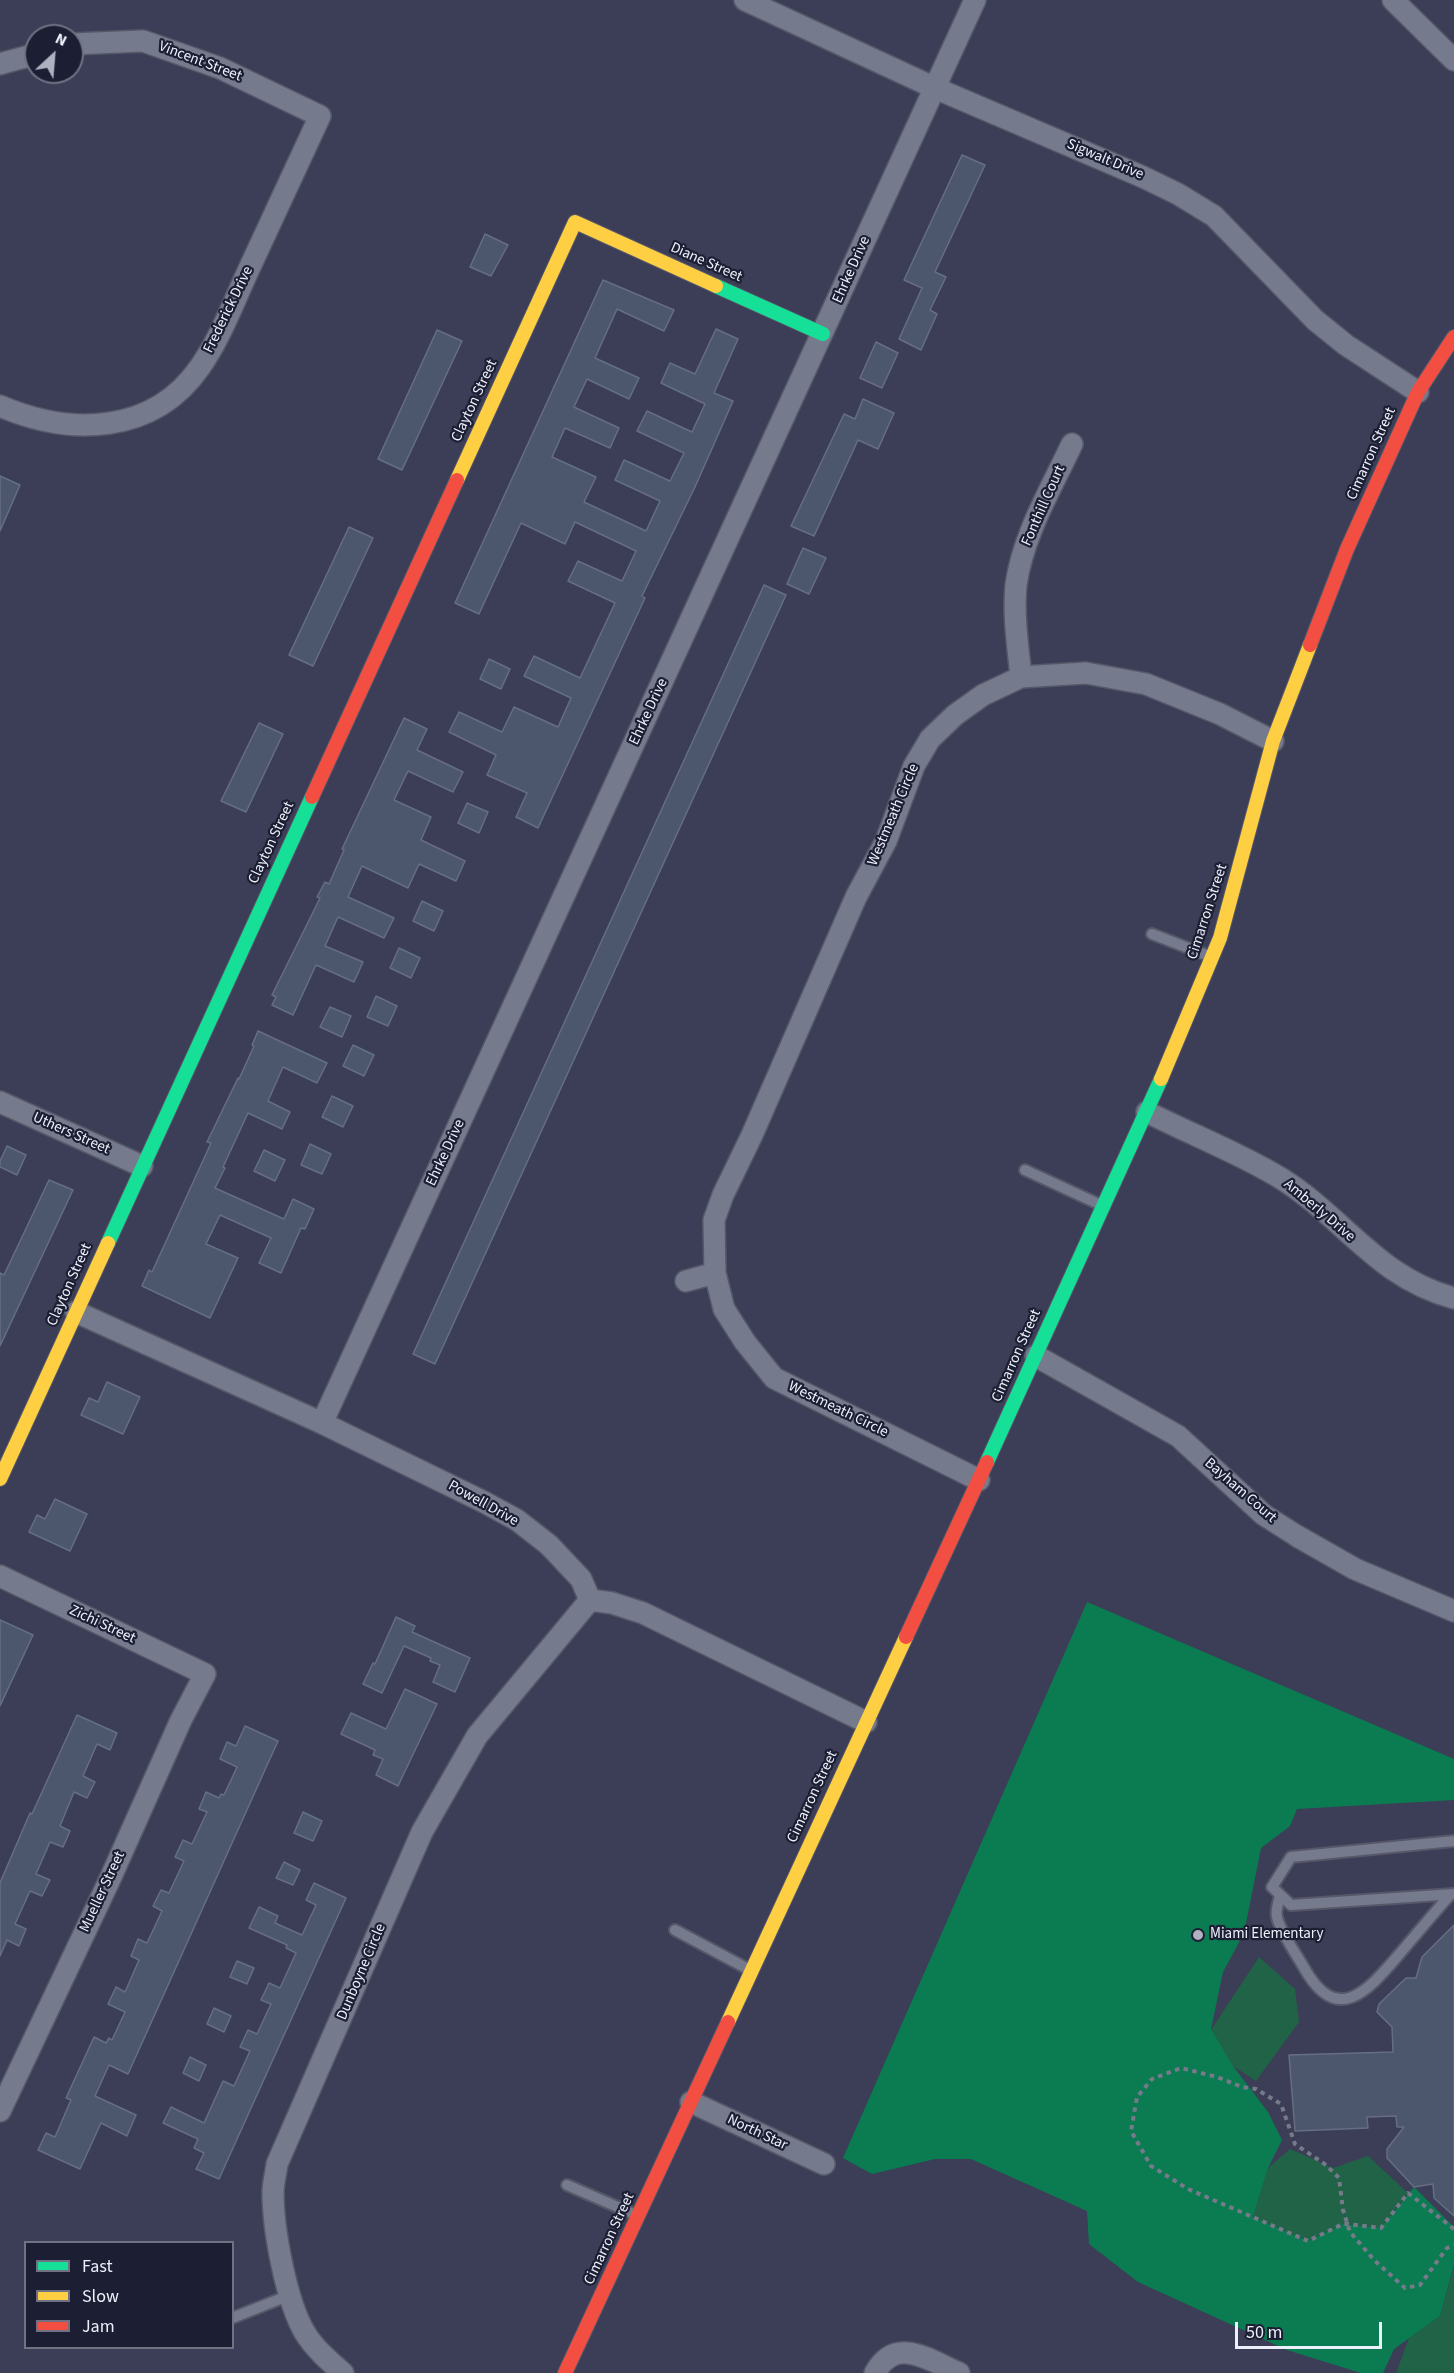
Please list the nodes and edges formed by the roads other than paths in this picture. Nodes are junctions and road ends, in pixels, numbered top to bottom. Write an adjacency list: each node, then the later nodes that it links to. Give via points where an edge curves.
1 (745, 0): 8 (street, Sigwalt Drive)
2 (975, 0): 8 (street, Ehrke Drive)
3 (1393, 0): 6 (street)
4 (84, 43): 9 (street, Vincent Street, via 143,41 220,68)
5 (24, 57): 7 (street)
6 (1454, 60)
7 (0, 64)
8 (935, 88): 11 (street, Ehrke Drive); 13 (street, Sigwalt Drive, via 1143,177 1214,216 1315,320)
9 (320, 116): 14 (street, Frederick Drive, via 212,348 179,390 151,410 111,424 50,423)
10 (575, 222): 11 (street, Diane Street); 22 (street, Clayton Street)
11 (822, 334): 30 (street, Ehrke Drive)
12 (1454, 337): 13 (street, Cimarron Street)
13 (1418, 392): 17 (street, Cimarron Street, via 1347,549)
14 (0, 406)
15 (1072, 444): 16 (street, Fonthill Court, via 1030,533 1018,575 1015,610)
16 (1021, 677): 17 (street, Westmeath Circle, via 1086,673 1146,684); 25 (street, Westmeath Circle, via 983,695 955,716 930,739 914,766 886,841 856,897 723,1195 714,1220)
17 (1273, 741): 19 (street, Cimarron Street, via 1236,884)
18 (1152, 934): 19 (lane)
19 (1212, 958): 21 (street, Cimarron Street)
20 (0, 1102): 22 (street, Uthers Street)
21 (1147, 1112): 24 (street, Cimarron Street); 27 (street, Amberly Drive, via 1282,1179 1390,1269 1432,1293)
22 (142, 1166): 28 (street, Clayton Street)
23 (1025, 1170): 24 (lane)
24 (1103, 1206): 29 (street, Cimarron Street)
25 (715, 1273): 26 (street); 32 (street, Westmeath Circle, via 724,1309 774,1378)
26 (686, 1281)
27 (1454, 1298)
28 (76, 1312): 30 (street, Powell Drive); 31 (street, Clayton Street)
29 (1036, 1356): 32 (street, Cimarron Street); 35 (street, Bayham Court, via 1178,1436 1264,1515 1297,1536 1355,1569)
30 (322, 1423): 34 (street, Powell Drive, via 517,1520 549,1545 581,1579)
31 (0, 1479)
32 (979, 1480): 37 (street, Cimarron Street)
33 (0, 1576): 36 (street, Zichi Street)
34 (590, 1600): 37 (street, via 643,1613); 48 (street, Dunboyne Circle, via 477,1736 422,1832 277,2164 273,2190 275,2229)
35 (1454, 1611)
36 (205, 1674): 44 (street, Mueller Street)
37 (866, 1722): 42 (street, Cimarron Street)
38 (1454, 1841): 40 (lane, via 1291,1857 1272,1887)
39 (1452, 1894): 40 (lane, via 1291,1905); 40 (lane, via 1373,1985 1355,1997 1340,1998 1315,1988 1276,1916)
40 (1280, 1895)
41 (675, 1930): 42 (lane)
42 (750, 1970): 43 (street, Cimarron Street)
43 (691, 2102): 45 (street, North Star); 47 (street, Cimarron Street)
44 (0, 2110)
45 (824, 2164)
46 (567, 2185): 47 (lane)
47 (639, 2217): 51 (street, Cimarron Street)
48 (290, 2295): 49 (lane); 50 (street, Dunboyne Circle, via 304,2332 326,2359)
49 (234, 2317)
50 (344, 2373)
51 (564, 2373)
52 (875, 2373): 53 (street, via 885,2358 901,2351)
53 (959, 2373)

